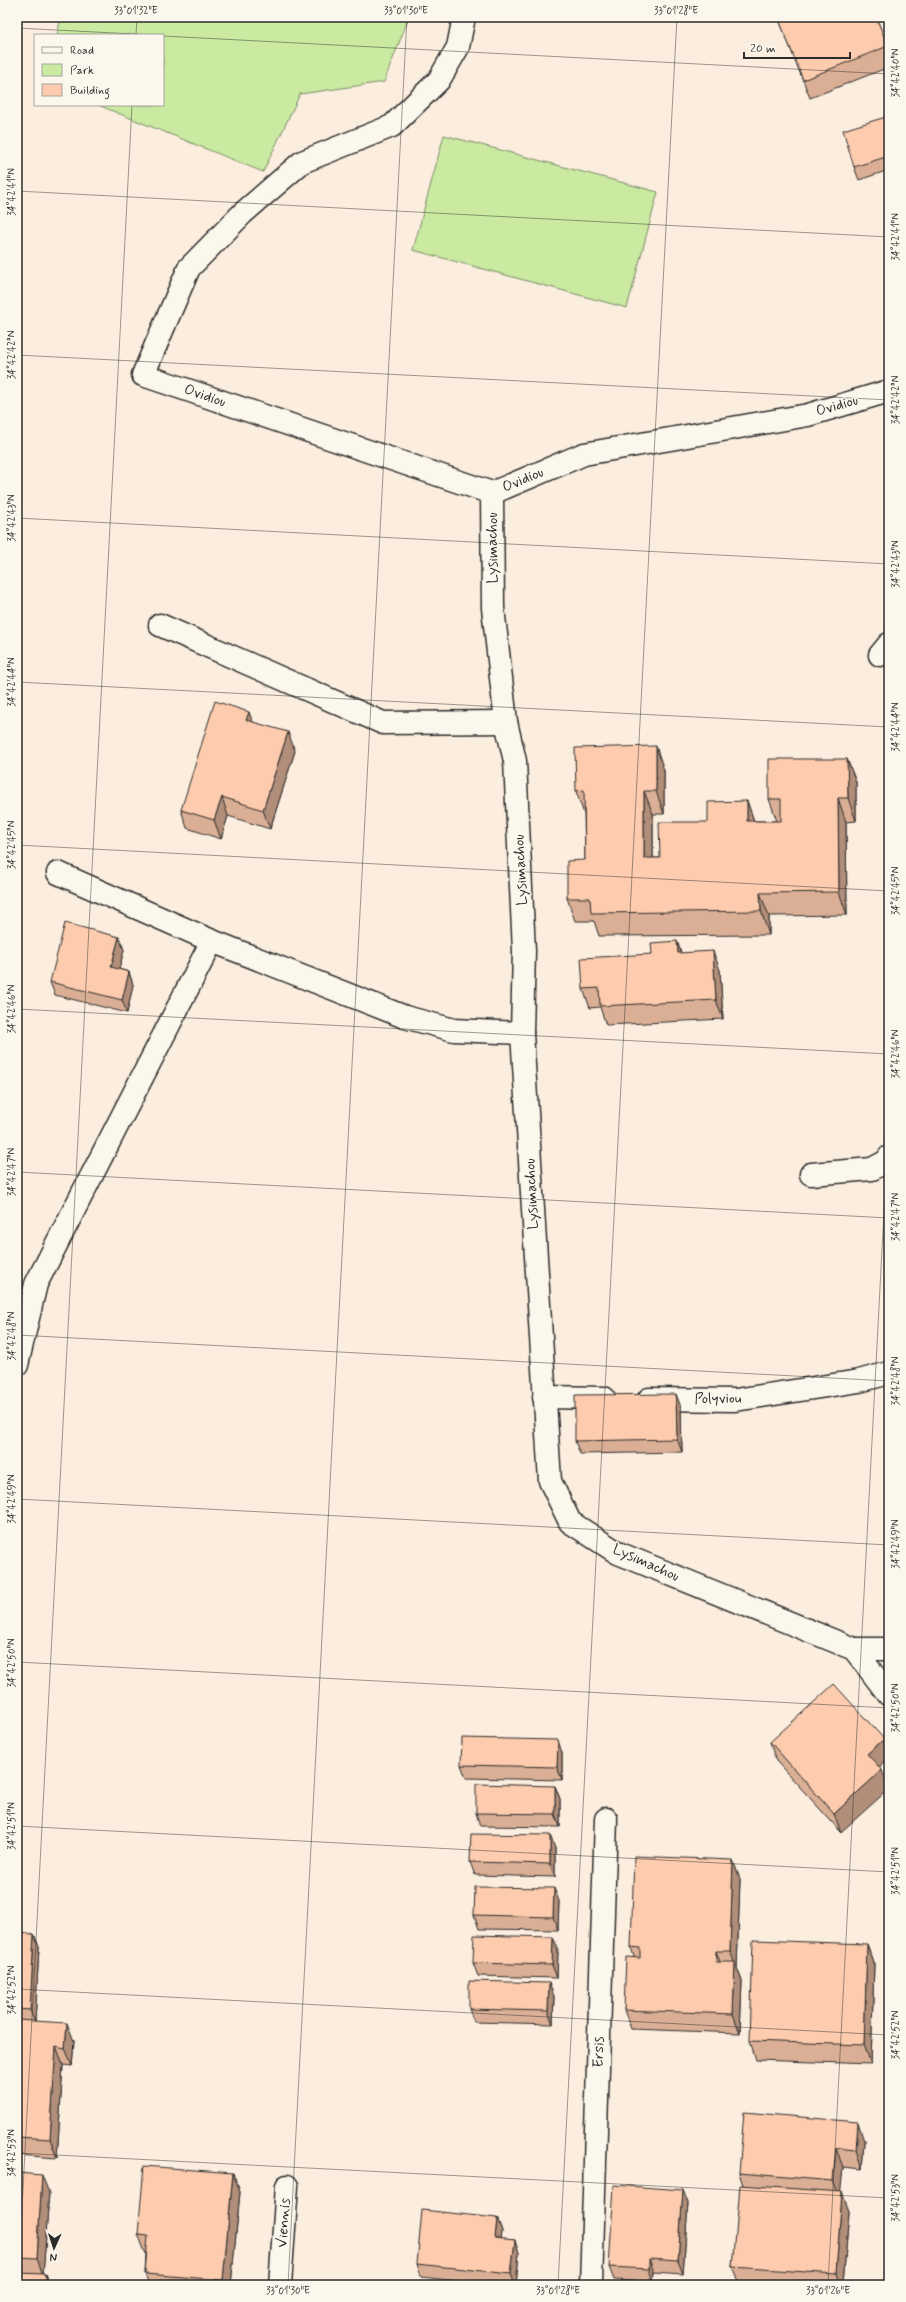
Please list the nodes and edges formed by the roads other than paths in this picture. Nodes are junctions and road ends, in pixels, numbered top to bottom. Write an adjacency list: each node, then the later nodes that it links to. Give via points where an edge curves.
1 (464, 17): 3 (street, Ovidiou, via 458,47 439,80 392,126 302,162 243,213 189,268 142,374)
2 (889, 391): 3 (street, Ovidiou, via 808,415 584,454)
3 (492, 494): 5 (street, Lysimachou, via 493,608)
4 (160, 625): 5 (street, via 383,723)
5 (506, 722): 8 (street, Lysimachou, via 515,761 524,951)
6 (58, 873): 7 (street)
7 (212, 941): 8 (street, via 405,1017 454,1030); 11 (street, via 36,1284)
8 (522, 1033): 13 (street, Lysimachou)
9 (889, 1157): 10 (street, via 888,1161 872,1169)
10 (811, 1174)
11 (17, 1365)
12 (889, 1373): 13 (street, Polyviou, via 859,1381 734,1400)
13 (544, 1397): 15 (street, Lysimachou, via 550,1482 570,1522 618,1553)
14 (889, 1648): 15 (street)
15 (854, 1649): 16 (street)
16 (889, 1695)
17 (606, 1819): 20 (street, Ersis)
18 (287, 2186): 19 (street, Viennis)
19 (280, 2285)
20 (592, 2285)

